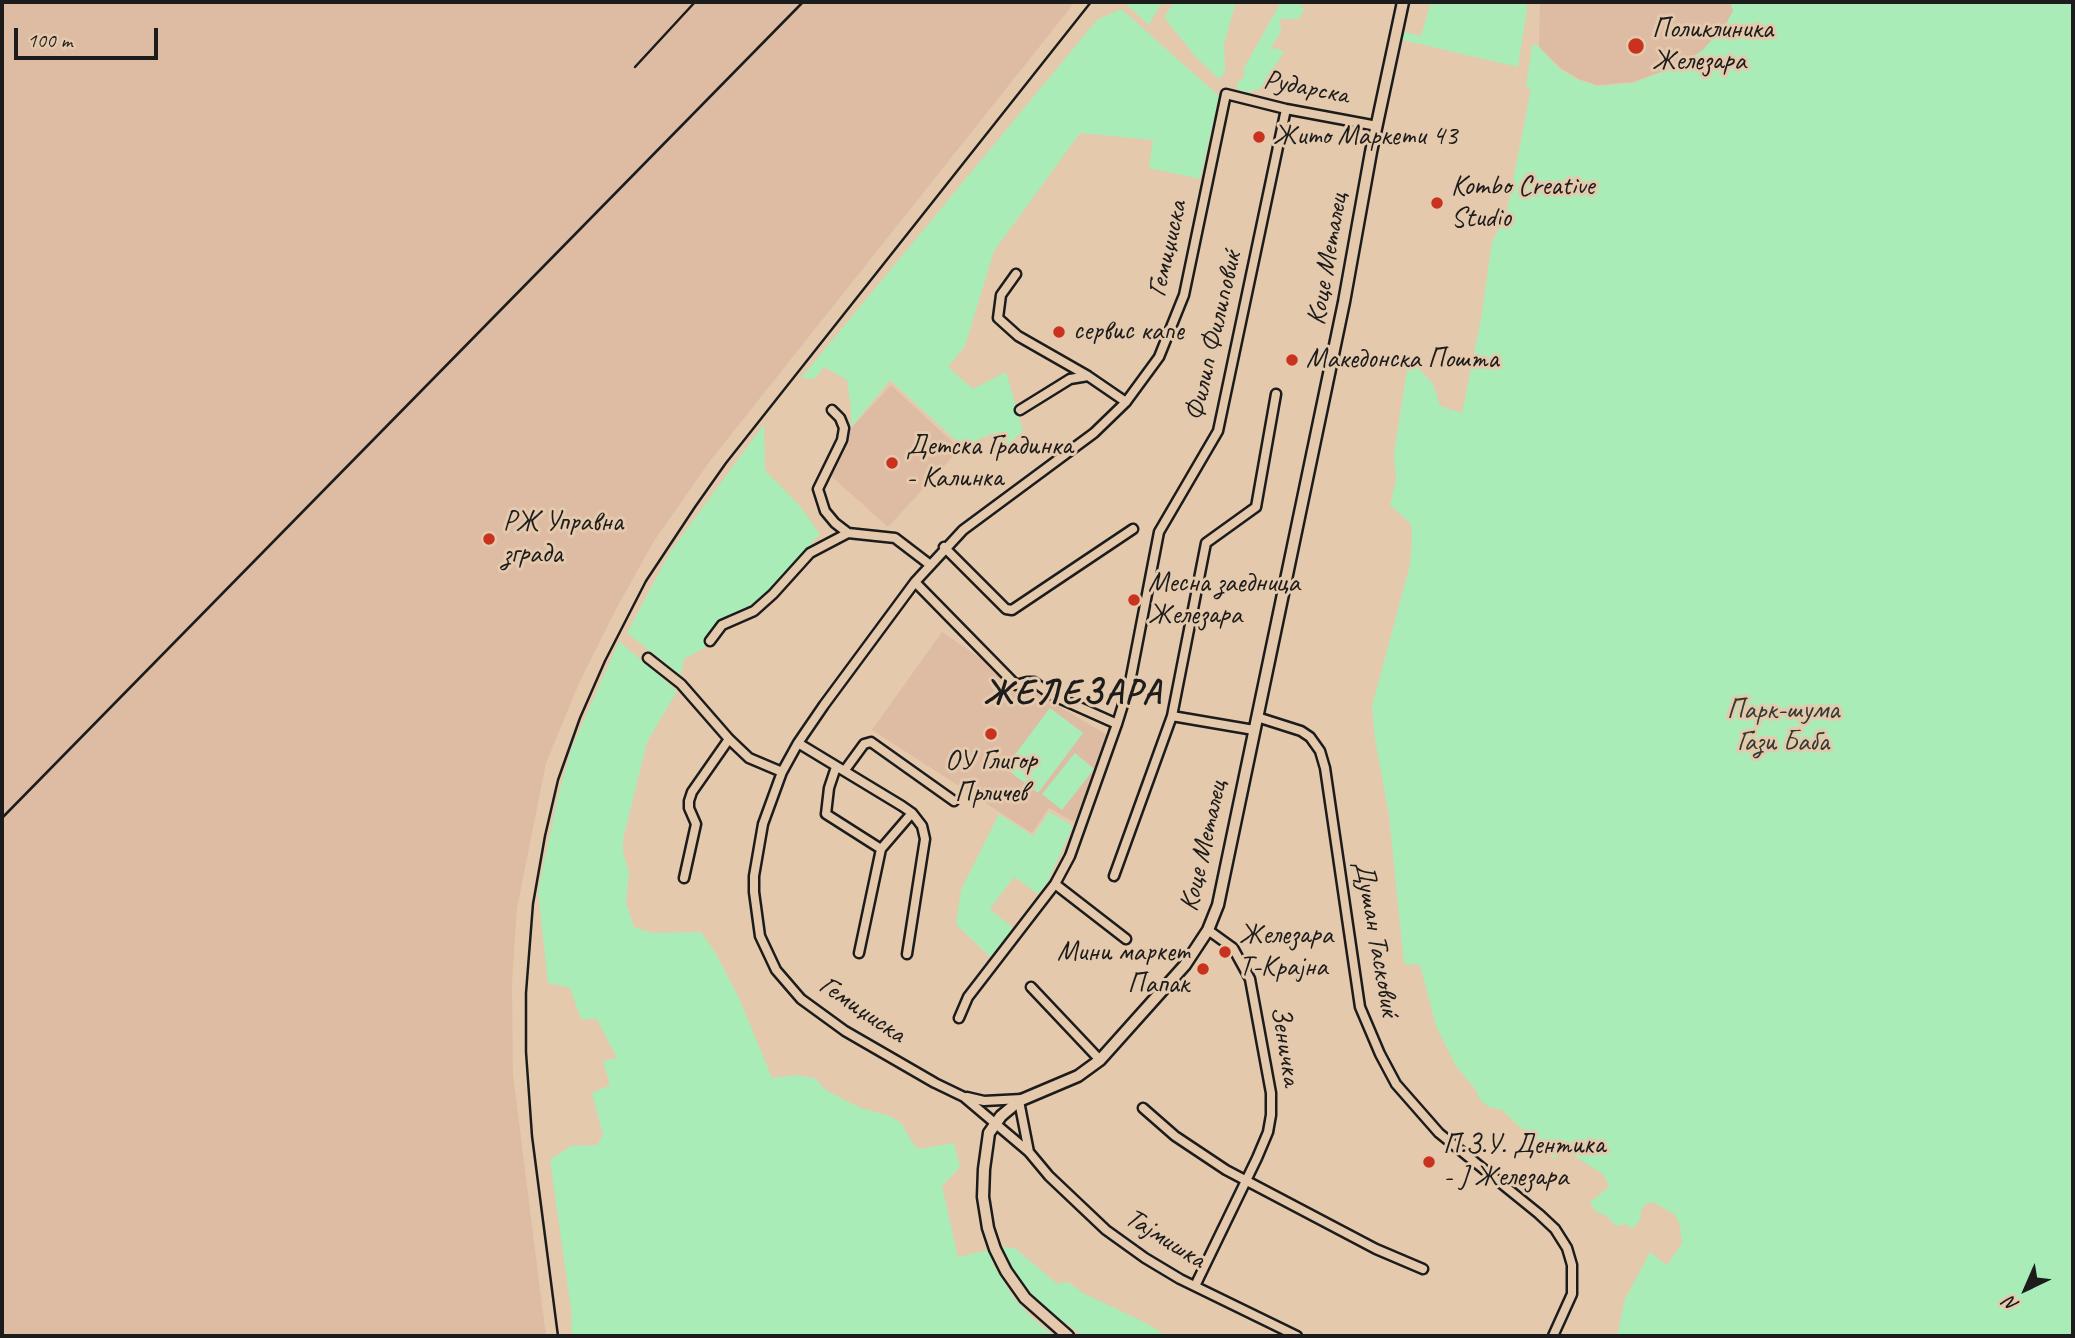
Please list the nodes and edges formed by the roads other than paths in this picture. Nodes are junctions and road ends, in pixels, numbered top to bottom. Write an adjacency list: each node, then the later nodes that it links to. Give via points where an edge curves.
1 (1404, 2): 4 (street, Коце Металец)
2 (1226, 94): 3 (street, Рударска); 8 (street, Гемиџиска, via 1184,295 1159,357)
3 (1286, 109): 4 (street, Рударска); 20 (street, Филип Филиповиќ, via 1218,431 1159,533 1130,682)
4 (1377, 126): 19 (street, Коце Металец)
5 (1016, 274): 6 (street, via 1001,295 998,318 1018,336)
6 (1088, 376): 8 (street); 10 (street, via 1070,379)
7 (1276, 394): 18 (street, via 1256,507 1206,543)
8 (1126, 402): 13 (street, Гемиџиска, via 1079,446)
9 (832, 410): 12 (street, via 844,428 818,489 825,512)
10 (1020, 410)
11 (1133, 529): 13 (street, via 1012,610)
12 (848, 533): 14 (street, via 895,538); 16 (street, via 810,553 754,611 722,625)
13 (944, 547): 14 (street, Гемиџиска)
14 (929, 564): 15 (street, Гемиџиска)
15 (915, 582): 20 (street, via 1016,685 1034,682); 23 (street, Гемиџиска)
16 (710, 641)
17 (648, 658): 22 (street, via 681,684)
18 (1172, 716): 21 (street); 29 (street)
19 (1256, 717): 21 (street, Коце Металец); 49 (street, Душан Тасковиќ, via 1301,732 1320,751 1360,1007 1396,1084 1439,1133 1539,1214 1567,1248 1572,1294)
20 (1117, 724): 31 (street, Филип Филиповиќ, via 1070,856)
21 (1254, 730): 32 (street, Коце Металец, via 1218,905)
22 (729, 739): 25 (street, via 749,758); 30 (street, via 692,792 690,808 696,824)
23 (798, 743): 24 (street); 25 (street, Гемиџиска)
24 (840, 768): 26 (street, via 870,742); 27 (street); 28 (street, via 829,788 826,814)
25 (782, 772): 39 (street, Гемиџиска, via 763,824 754,884 760,936 776,970 820,1014)
26 (954, 801)
27 (912, 813): 28 (street, Гемиџиска); 35 (street, via 925,839)
28 (881, 849): 34 (street, Гемиџиска)
29 (1114, 876)
30 (684, 878)
31 (1055, 884): 33 (street); 37 (street, Филип Филиповиќ, via 990,965)
32 (1208, 930): 38 (street, Коце Металец, via 1168,986); 44 (street, Зеничка, via 1233,948 1250,979 1271,1093 1268,1132)
33 (1126, 939)
34 (859, 953)
35 (907, 954)
36 (1031, 987): 38 (street)
37 (959, 1018)
38 (1100, 1060): 40 (street, Коце Металец, via 1078,1076)
39 (964, 1097): 40 (street, Коце Металец); 42 (street, Гемиџиска)
40 (1021, 1100): 42 (street, Коце Металец); 43 (street, Тајмишка)
41 (1143, 1108): 44 (street, via 1201,1155)
42 (996, 1122): 43 (street, Тајмишка); 47 (street, via 989,1133 984,1169 988,1228 995,1249 1025,1298)
43 (1029, 1152): 46 (street, Тајмишка, via 1106,1230)
44 (1245, 1181): 45 (street); 46 (street, Зеничка)
45 (1423, 1269)
46 (1195, 1286): 48 (street, Тајмишка)
47 (1068, 1336)
48 (1297, 1336)
49 (1553, 1336)

